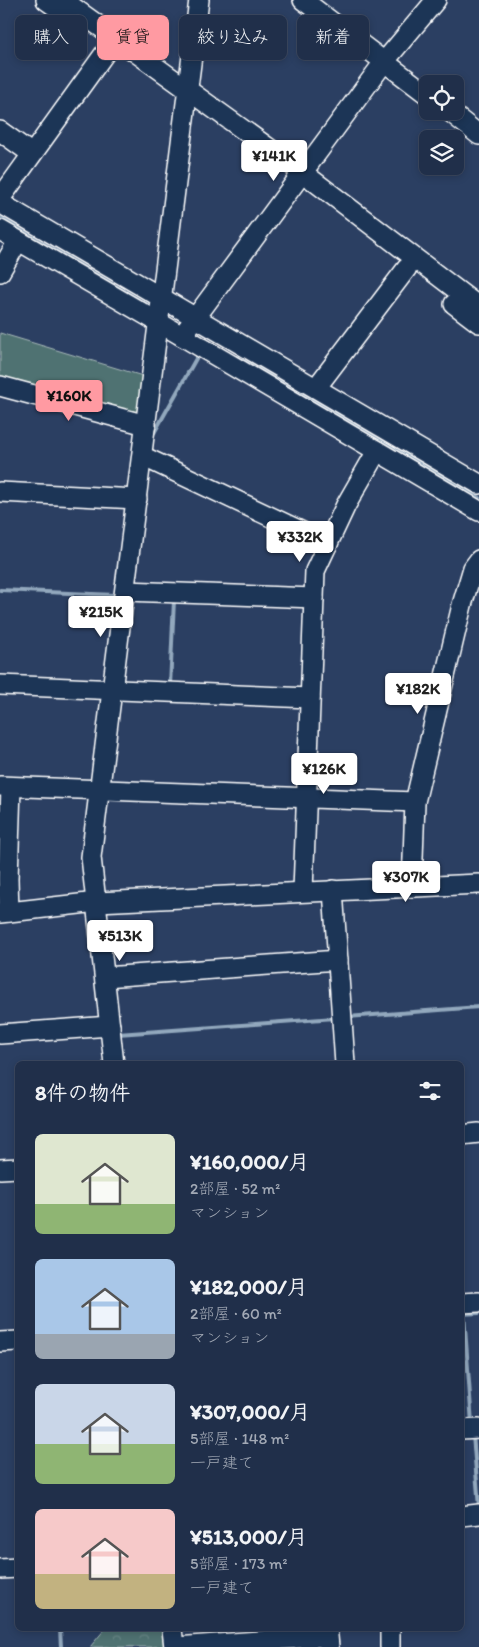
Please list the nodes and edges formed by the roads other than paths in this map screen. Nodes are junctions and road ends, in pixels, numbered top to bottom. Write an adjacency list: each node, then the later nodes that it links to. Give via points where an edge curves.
1 (46, 0): 6 (street)
2 (63, 0): 11 (street)
3 (199, 0): 11 (street)
4 (303, 0): 9 (street)
5 (436, 0): 9 (street)
6 (97, 37)
7 (100, 60): 15 (street)
8 (132, 60): 11 (street)
9 (384, 62): 10 (street); 16 (street)
10 (419, 88)
11 (187, 95): 16 (street); 24 (street)
12 (460, 120): 14 (street)
13 (0, 131): 15 (street)
14 (479, 135)
15 (32, 154): 17 (street)
16 (298, 177): 20 (street); 22 (street); 26 (street)
17 (0, 201): 24 (street)
18 (0, 230): 19 (street)
19 (18, 241): 21 (street); 24 (street)
20 (407, 268): 22 (street); 28 (street)
21 (0, 272)
22 (454, 296): 23 (street); 25 (street)
23 (479, 307)
24 (161, 312): 26 (street); 29 (street)
25 (479, 323)
26 (189, 327): 28 (street); 30 (street)
27 (0, 386): 29 (street)
28 (316, 388): 32 (street)
29 (146, 425): 31 (street)
30 (377, 451): 35 (street); 36 (street)
31 (142, 456): 34 (street); 36 (street)
32 (479, 484)
33 (0, 492): 34 (street)
34 (137, 499): 39 (street)
35 (479, 511)
36 (328, 544): 40 (street, via 315,571)
37 (479, 560): 38 (street, via 473,568)
38 (473, 589): 47 (street)
39 (125, 591): 40 (street); 42 (street)
40 (314, 598): 43 (street)
41 (0, 685): 42 (street)
42 (112, 690): 43 (street); 45 (street)
43 (310, 698): 46 (street)
44 (6, 787): 45 (street); 53 (street, via 8,879)
45 (99, 790): 46 (street); 52 (street, via 91,857)
46 (307, 797): 47 (street); 51 (street)
47 (415, 802): 49 (street)
48 (479, 884): 49 (street)
49 (412, 886): 50 (street)
50 (333, 890): 51 (street); 54 (street)
51 (304, 891): 52 (street)
52 (97, 902): 53 (street); 55 (street)
53 (5, 913)
54 (338, 960): 55 (street); 59 (street)
55 (105, 977): 56 (street)
56 (110, 1026): 57 (street); 58 (street)
57 (0, 1034)
58 (114, 1061)
59 (345, 1061)
60 (479, 1133): 61 (street)
61 (464, 1135)
62 (15, 1168): 63 (street)
63 (0, 1169)
64 (479, 1302): 65 (street)
65 (464, 1303)
66 (15, 1341): 67 (street)
67 (0, 1342)
68 (479, 1429): 69 (street)
69 (464, 1430)
70 (479, 1514): 71 (street)
71 (464, 1516)
72 (15, 1568): 73 (street)
73 (0, 1569)
74 (172, 1631): 77 (street)
75 (390, 1631): 78 (street)
76 (328, 1637): 77 (street)
77 (175, 1647)
78 (390, 1647)

